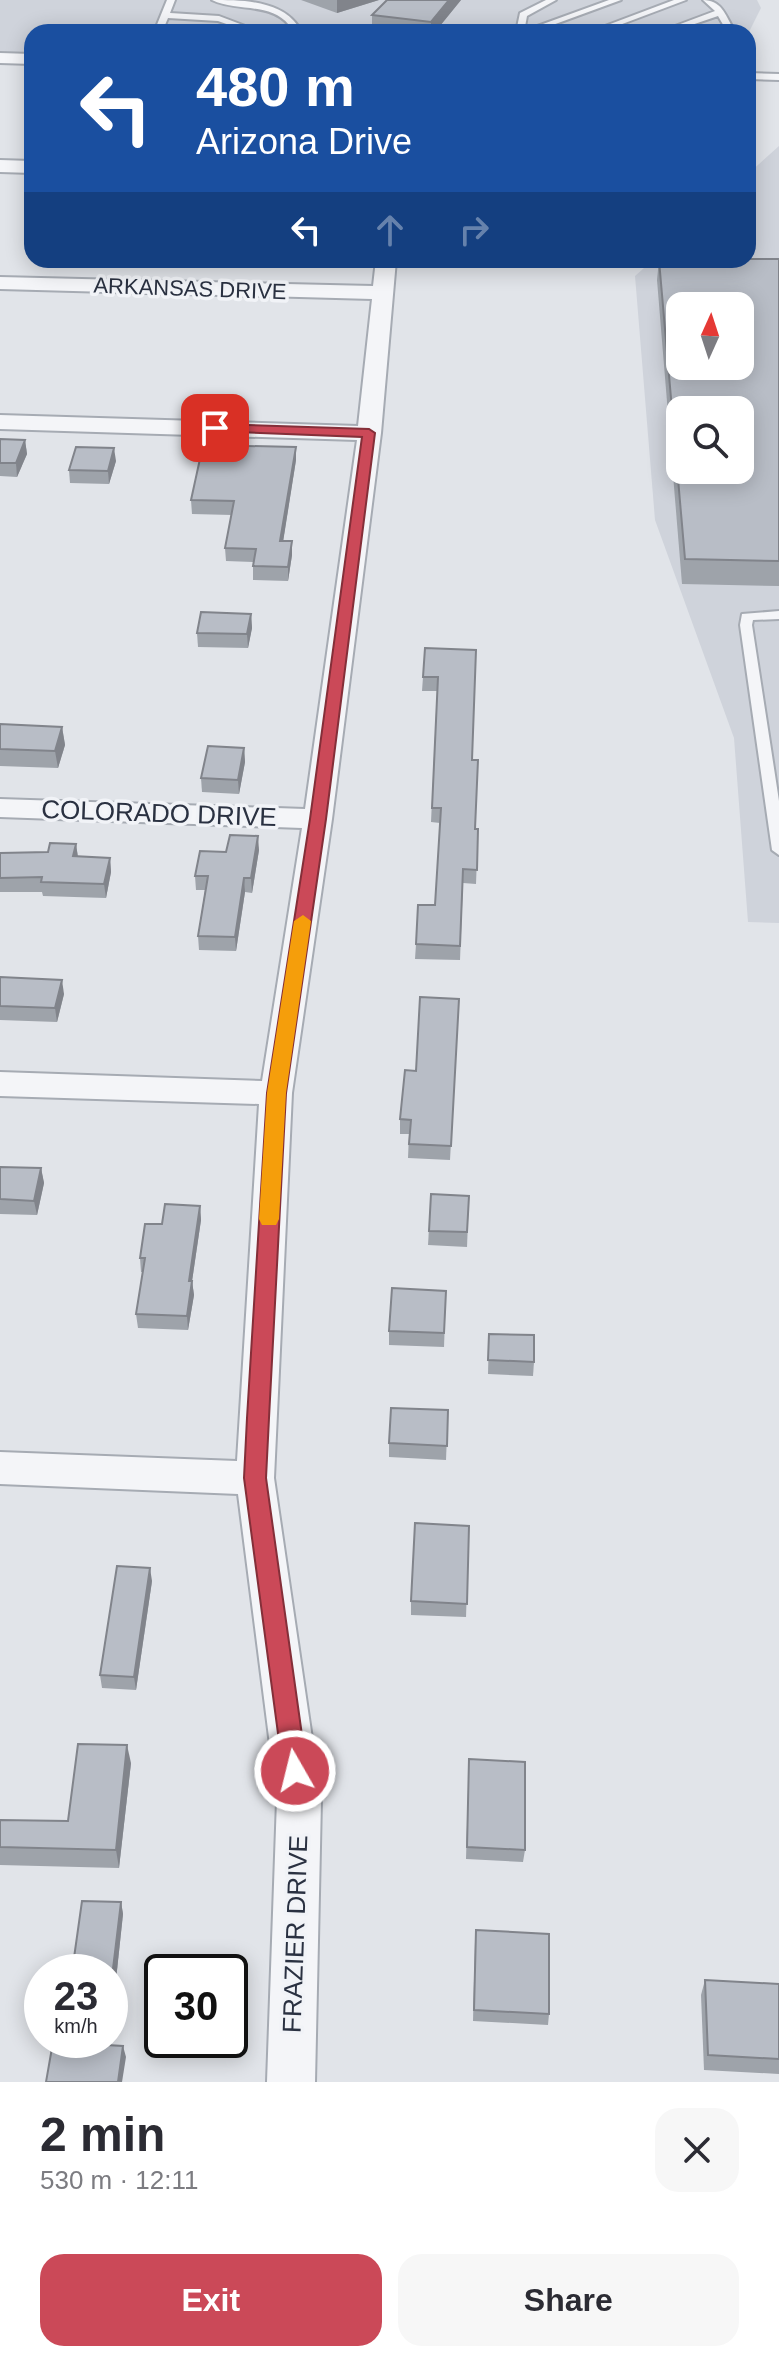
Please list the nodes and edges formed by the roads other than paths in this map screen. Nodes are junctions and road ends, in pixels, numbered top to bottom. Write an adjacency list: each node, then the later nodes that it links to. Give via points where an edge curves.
1 (171, 0): 8 (lane)
2 (216, 0): 11 (lane, via 280,13)
3 (552, 0): 12 (lane, via 523,15)
4 (617, 0): 13 (lane)
5 (682, 0): 14 (lane)
6 (707, 0): 7 (lane)
7 (720, 12): 15 (lane); 16 (lane)
8 (165, 15): 9 (lane); 10 (lane)
9 (161, 24)
10 (234, 24)
11 (293, 24)
12 (521, 24)
13 (548, 24)
14 (615, 24)
15 (686, 24)
16 (727, 24)
17 (0, 58): 18 (street)
18 (24, 59)
19 (756, 76): 20 (lane)
20 (779, 77)
21 (0, 166): 22 (street)
22 (24, 167)
23 (383, 276): 24 (street, ARKANSAS DRIVE); 26 (street, FRAZIER DRIVE)
24 (0, 283)
25 (0, 422): 26 (street)
26 (369, 433): 29 (street, FRAZIER DRIVE)
27 (779, 615): 30 (lane, via 752,614 746,625)
28 (0, 808): 29 (street, COLORADO DRIVE)
29 (318, 819): 32 (street, FRAZIER DRIVE)
30 (779, 850)
31 (0, 1084): 32 (street)
32 (276, 1093): 34 (street, FRAZIER DRIVE)
33 (0, 1468): 34 (street)
34 (255, 1478): 35 (street, FRAZIER DRIVE, via 299,1800)
35 (291, 2082)

